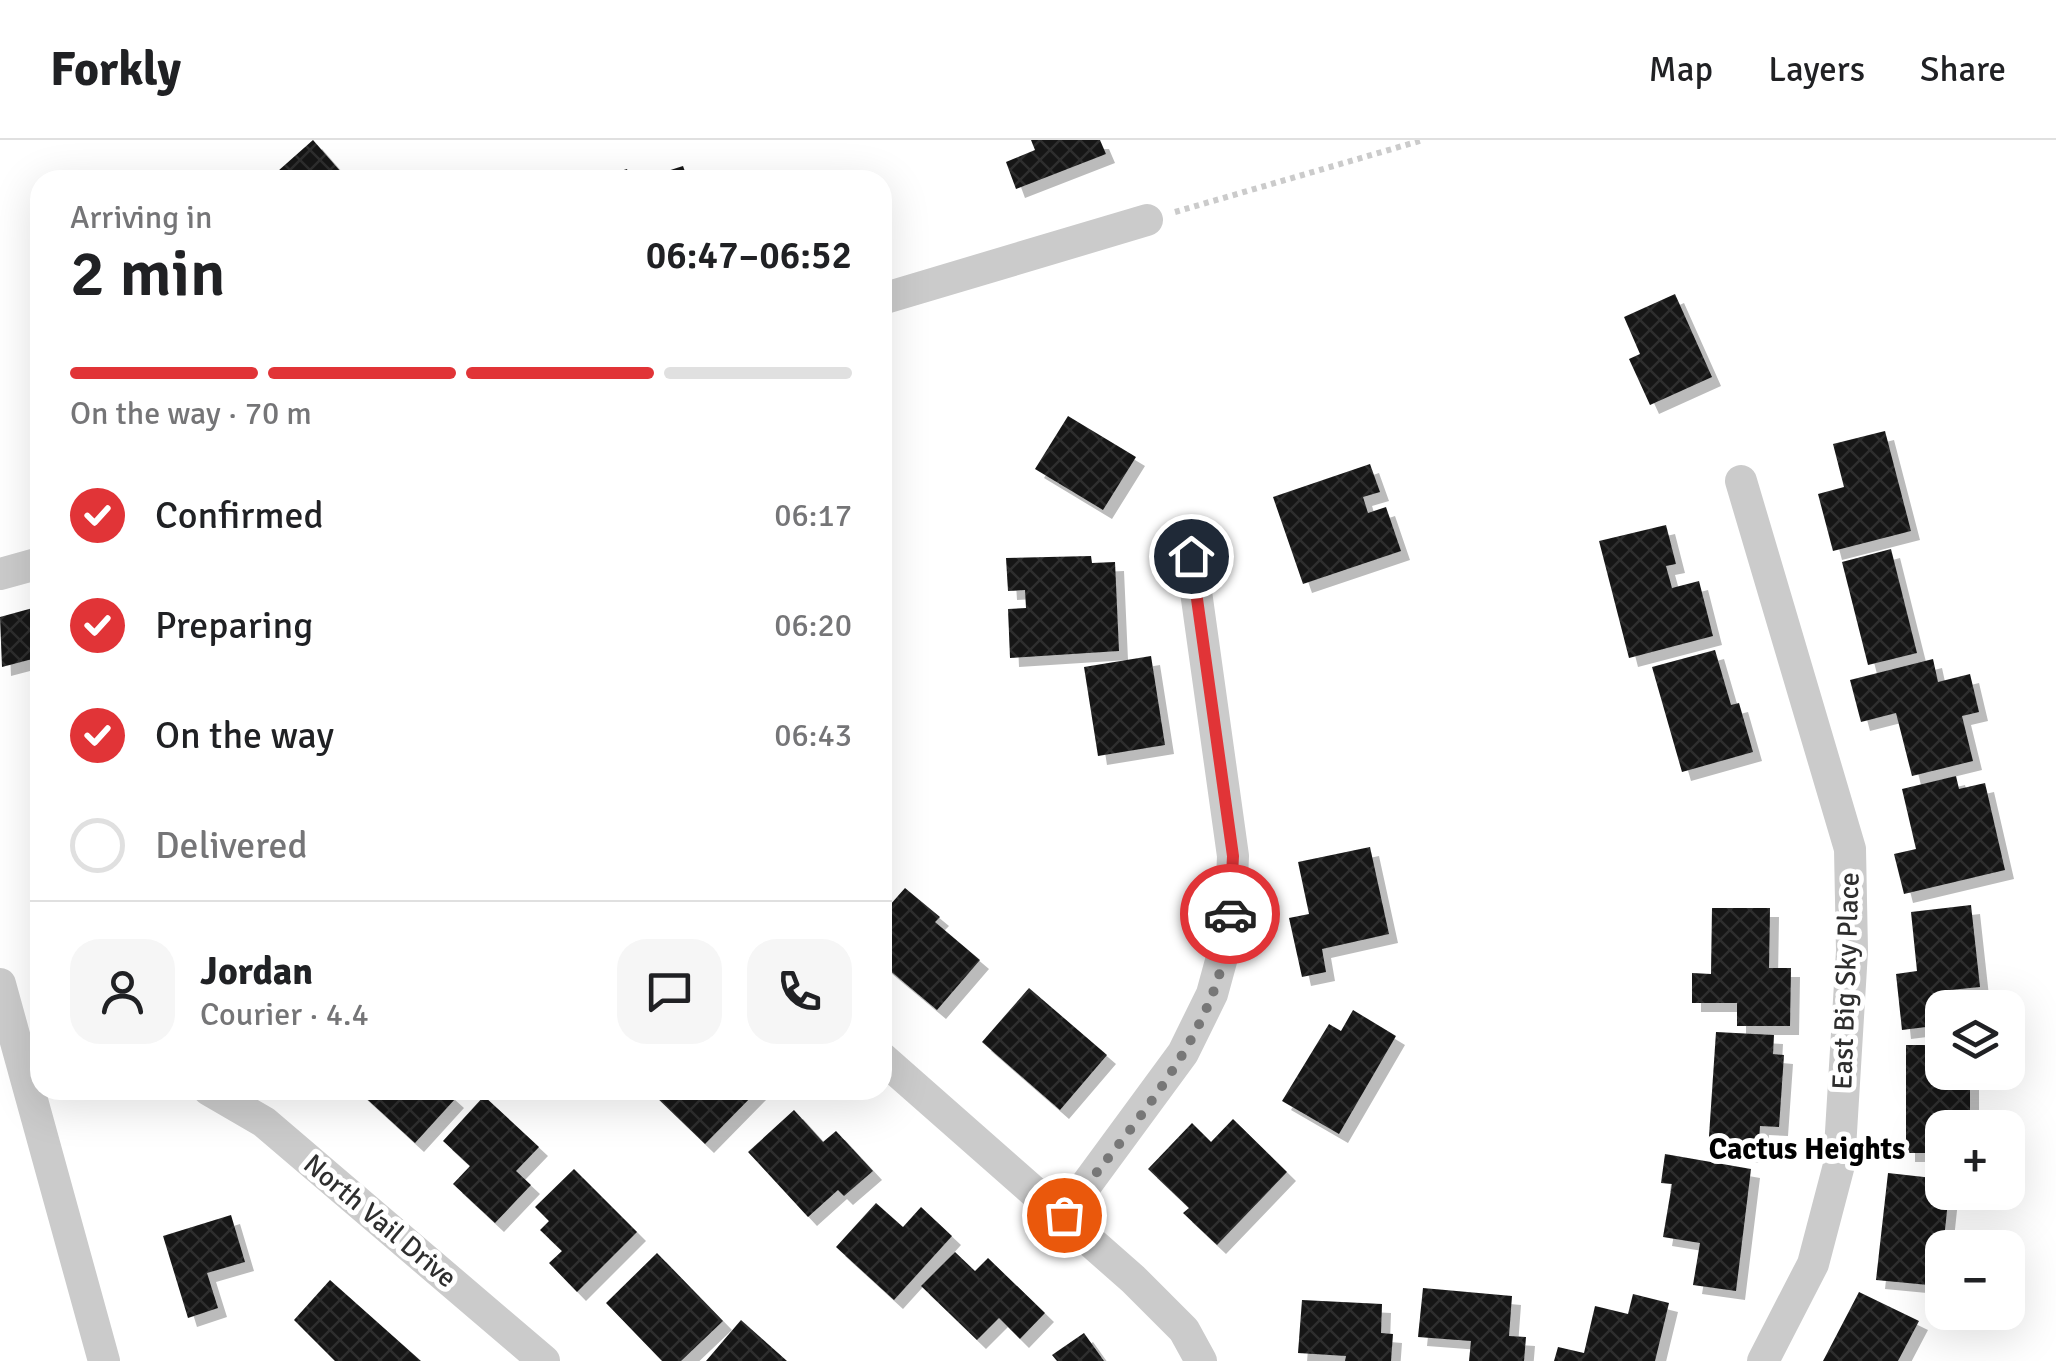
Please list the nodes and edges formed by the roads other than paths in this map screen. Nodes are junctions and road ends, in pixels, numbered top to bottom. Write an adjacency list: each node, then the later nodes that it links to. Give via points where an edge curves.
1 (1147, 220): 2 (street)
2 (892, 296)
3 (1741, 482): 16 (street, East Big Sky Place, via 1850,849 1852,951 1839,1165 1812,1264)
4 (1191, 556): 12 (street, via 1233,856 1230,928 1212,994 1183,1053)
5 (30, 566): 6 (street)
6 (0, 574)
7 (0, 984): 8 (street)
8 (30, 1062)
9 (892, 1067): 12 (street)
10 (44, 1100): 13 (street)
11 (226, 1100): 14 (street, North Vail Drive, via 264,1122)
12 (1064, 1215): 15 (street, via 1184,1330)
13 (104, 1361)
14 (544, 1361)
15 (1201, 1361)
16 (1763, 1361)

